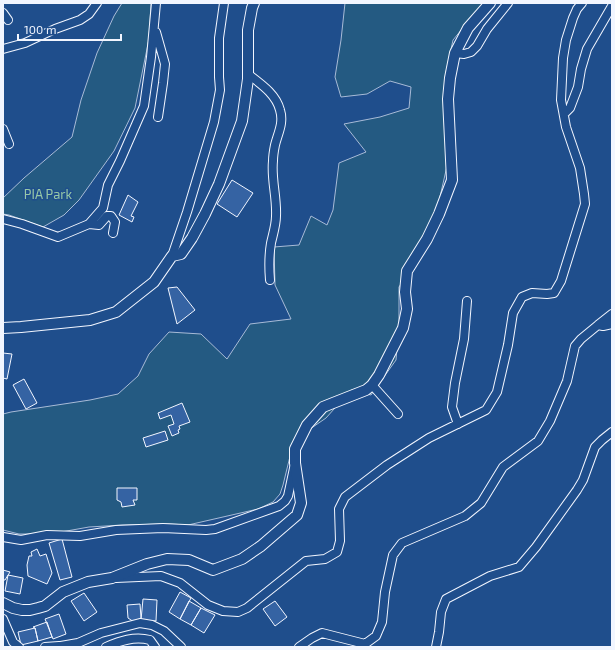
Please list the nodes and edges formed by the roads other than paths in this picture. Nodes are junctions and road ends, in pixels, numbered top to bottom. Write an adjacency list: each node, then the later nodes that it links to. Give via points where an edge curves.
1 (97, 3): 12 (street, via 89,14 80,20 25,43)
2 (156, 3): 11 (street)
3 (224, 3): 22 (street, via 219,38 220,90 214,122)
4 (254, 3): 14 (main road, via 248,30)
5 (490, 3): 13 (main road, via 468,28)
6 (508, 3): 13 (street, via 487,29 478,46 471,52)
7 (582, 3): 15 (street, via 573,18 563,58 561,100)
8 (612, 6): 15 (street, via 587,49 578,87 570,108)
9 (3, 13): 10 (street)
10 (8, 20)
11 (154, 27): 16 (street, via 165,64); 20 (street, via 144,106 108,185 103,208)
12 (3, 49)
13 (455, 53): 29 (main road, via 448,99 452,180 430,233 407,271 404,292 407,309 402,328)
14 (248, 74): 22 (main road, via 242,121 219,184 192,238 181,254); 23 (street, via 267,88 281,110 282,120 274,147 273,161 276,215 271,244)
15 (564, 114): 31 (street, via 580,168 584,204 561,281 554,293 532,293 522,297 513,313 497,392 486,410)
16 (158, 117)
17 (3, 129): 18 (street)
18 (9, 144)
19 (3, 219): 20 (street, via 58,237)
20 (89, 224): 21 (street, via 99,224 107,216 111,216 115,222)
21 (113, 233)
22 (172, 256): 28 (main road, via 154,282 116,312 90,320)
23 (270, 280)
24 (468, 301): 31 (street, via 452,407)
25 (612, 314): 27 (street)
26 (612, 324): 27 (street)
27 (598, 325): 45 (street, via 575,346 567,381 550,421 538,441 503,467 480,503 465,516 402,543 393,555 382,622 376,636 365,644 322,633)
28 (3, 328)
29 (372, 386): 30 (street); 33 (main road, via 323,408 307,425 296,449)
30 (398, 414)
31 (458, 424): 35 (street, via 429,438 387,465 345,497 339,509 340,541 336,552 325,559 306,561 247,608 238,612 223,611 208,605 180,584 161,576)
32 (612, 432): 46 (street, via 595,448 577,490 519,567 490,576 446,599)
33 (295, 463): 34 (street, via 288,496 279,506 215,529 116,530 80,536 48,535 21,540); 35 (main road, via 302,503 297,515 242,559 213,570 189,560 167,559)
34 (3, 537)
35 (112, 578): 36 (main road, via 88,582 63,592 45,606 30,610)
36 (3, 604)
37 (3, 619): 39 (street, via 13,642)
38 (68, 646): 40 (street); 41 (street); 44 (street, via 101,633 140,624 152,625 164,631)
39 (19, 647)
40 (45, 647)
41 (55, 647)
42 (106, 647): 43 (street, via 118,641 141,638 150,640)
43 (155, 647)
44 (181, 647)
45 (299, 647)
46 (436, 647)

